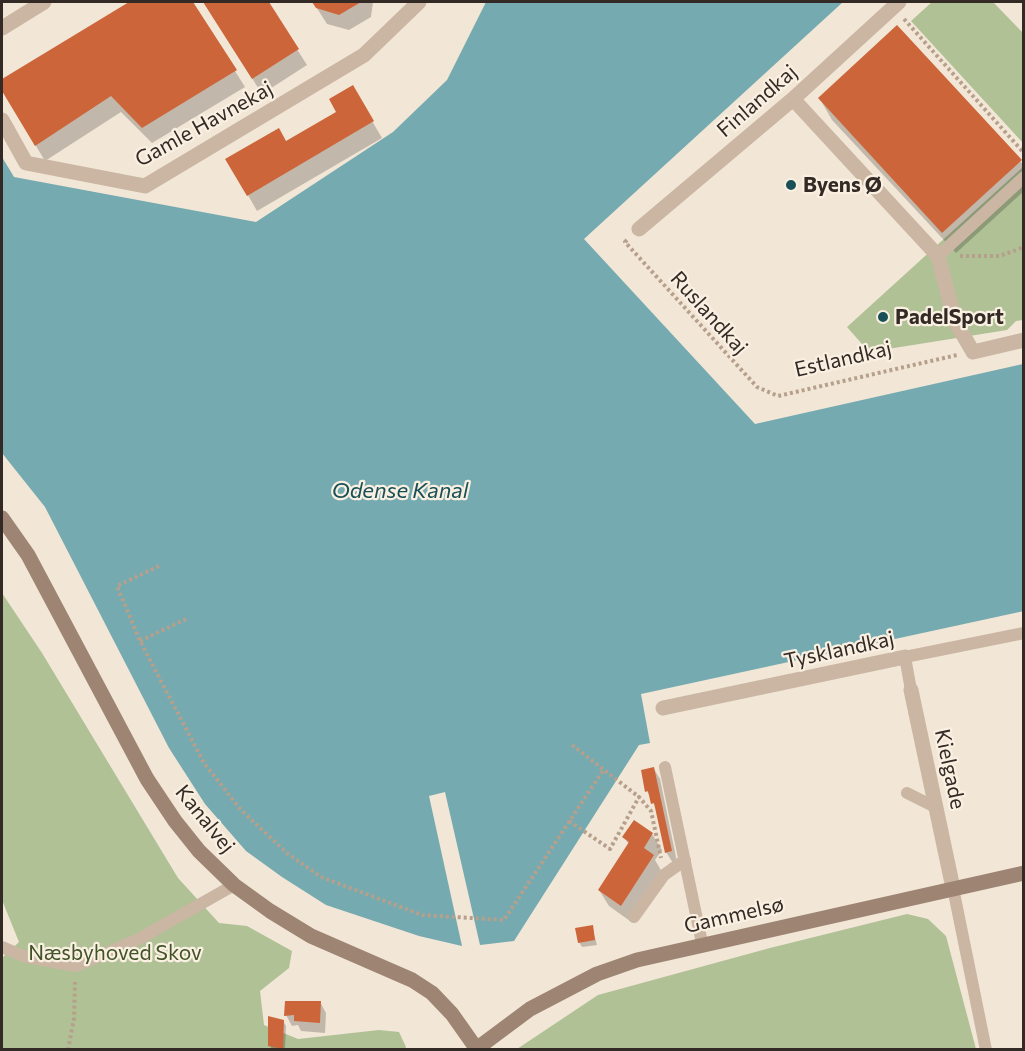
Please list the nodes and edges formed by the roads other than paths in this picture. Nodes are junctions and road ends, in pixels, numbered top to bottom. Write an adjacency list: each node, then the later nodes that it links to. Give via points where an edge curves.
1 (44, 2): 4 (street)
2 (419, 2): 6 (street, Gamle Havnekaj, via 364,54 145,186 26,163)
3 (904, 7): 5 (street, Finlandkaj)
4 (2, 28)
5 (794, 99): 8 (street, Finlandkaj); 9 (street)
6 (2, 120)
7 (1023, 177): 9 (lane)
8 (639, 229)
9 (938, 256): 10 (street, via 954,321 973,352)
10 (1023, 340)
11 (2, 520): 21 (street, Kanalvej, via 28,555 147,779 199,851)
12 (1023, 633): 13 (lane, Tysklandkaj)
13 (905, 657): 14 (lane, Kielgade); 15 (street, Tysklandkaj)
14 (911, 690): 18 (street, Kielgade)
15 (663, 708)
16 (665, 767): 19 (lane)
17 (908, 794): 18 (lane)
18 (937, 808): 22 (street, Kielgade)
19 (685, 860): 23 (lane, via 664,874); 24 (lane)
20 (1023, 873): 22 (street, Gammelsø)
21 (234, 885): 25 (lane, via 139,939 76,966 26,957); 26 (street, Kanalvej, via 311,936 426,989 452,1014)
22 (953, 888): 24 (street, Gammelsø); 27 (lane)
23 (634, 917)
24 (702, 943): 26 (street, Gammelsø, via 597,974 530,1009)
25 (2, 947)
26 (476, 1049)
27 (986, 1050)

